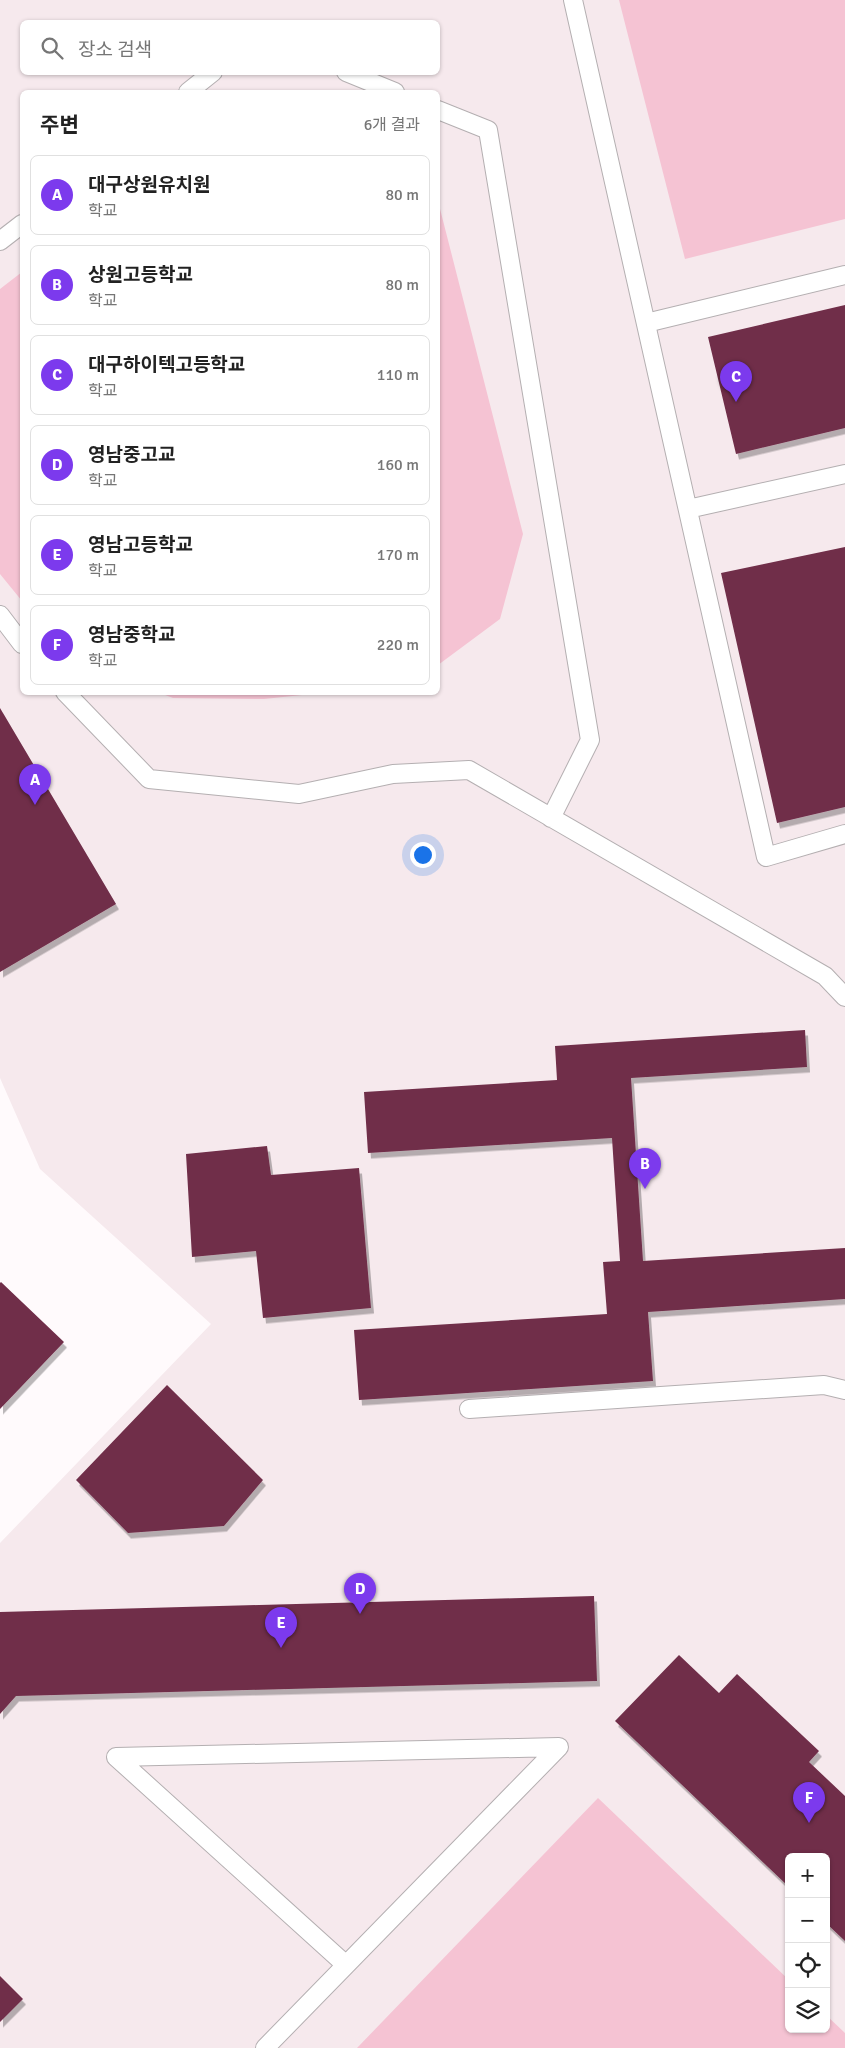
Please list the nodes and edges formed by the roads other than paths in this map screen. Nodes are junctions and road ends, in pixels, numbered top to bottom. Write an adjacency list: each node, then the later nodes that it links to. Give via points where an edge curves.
1 (573, 0): 10 (lane)
2 (210, 75): 4 (lane)
3 (353, 75): 5 (lane)
4 (191, 90)
5 (390, 90)
6 (440, 111): 16 (lane, via 488,130 590,740)
7 (20, 226): 8 (lane)
8 (0, 241)
9 (845, 275): 10 (lane)
10 (646, 323): 12 (lane)
11 (845, 474): 12 (lane)
12 (688, 509): 17 (lane, via 766,857)
13 (0, 615): 14 (lane)
14 (20, 641)
15 (68, 695): 16 (lane, via 149,779 299,794 393,774 469,770)
16 (551, 818): 18 (lane, via 825,976)
17 (845, 834)
18 (845, 997)
19 (845, 1390): 20 (lane, via 824,1385)
20 (469, 1409)
21 (346, 1965): 21 (lane, via 559,1746 116,1757 131,1771); 22 (lane)
22 (265, 2048)

